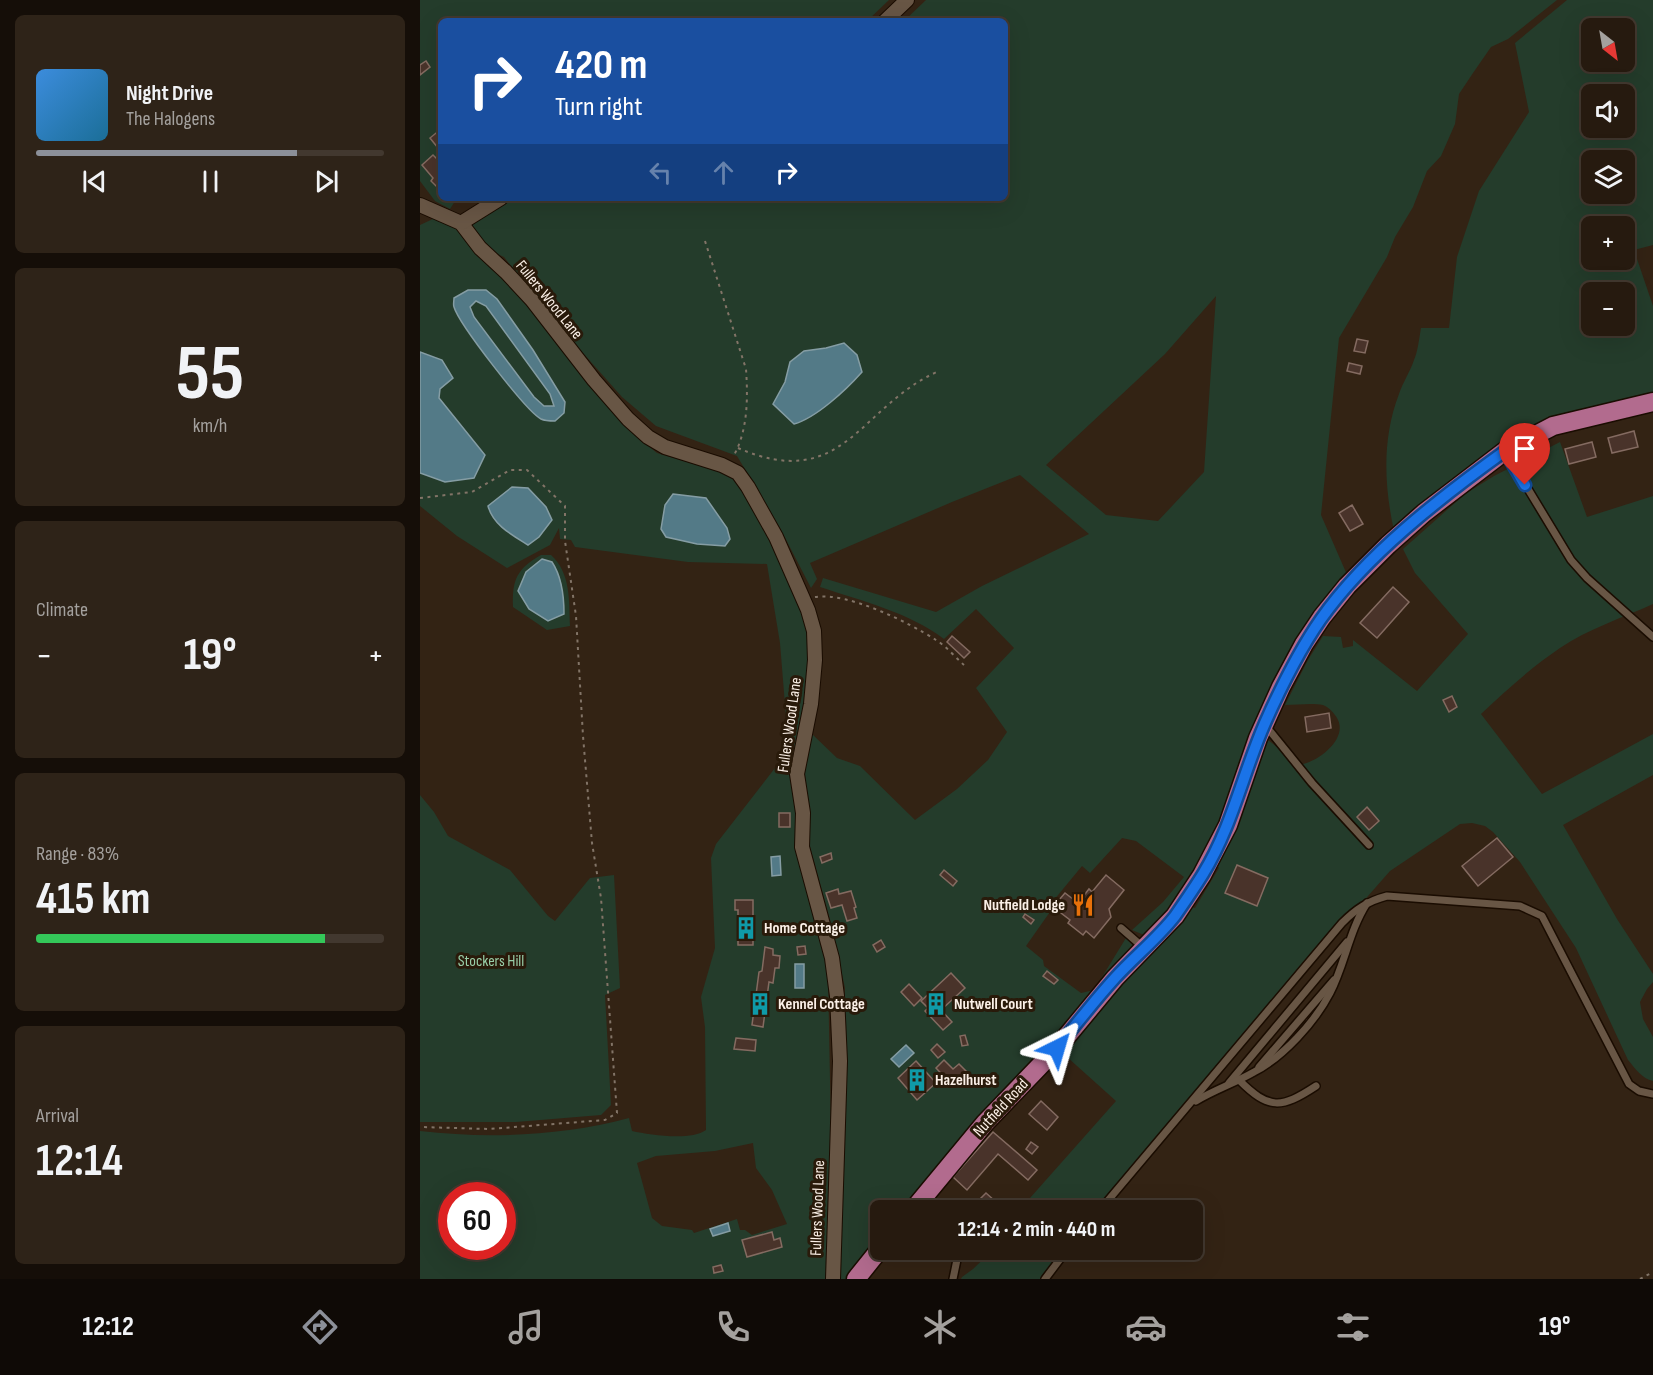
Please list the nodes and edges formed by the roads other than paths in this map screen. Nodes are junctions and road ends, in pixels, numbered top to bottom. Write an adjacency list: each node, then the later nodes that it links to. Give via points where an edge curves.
1 (907, 0): 2 (street)
2 (888, 18)
3 (496, 201): 5 (street)
4 (420, 205): 5 (street)
5 (461, 222): 25 (street, Fullers Wood Lane, via 480,248 532,300 634,425 665,447 738,473 776,537 803,598 814,631 815,660 797,774 802,847 832,958 840,1061)
6 (1653, 402): 7 (main road, Nutfield Road, via 1553,426)
7 (1505, 451): 8 (lane, via 1571,560); 9 (main road, Nutfield Road, via 1424,513 1347,586 1304,644)
8 (1653, 637)
9 (1265, 723): 10 (lane, via 1312,783); 14 (main road, Nutfield Road, via 1213,856 1175,916)
10 (1370, 845)
11 (1368, 901): 13 (lane); 18 (lane, via 1399,896 1520,906 1542,916 1629,1084); 19 (lane, via 1342,923)
12 (1121, 928): 14 (lane)
13 (1351, 938): 15 (lane, via 1340,974 1313,1020 1280,1054); 16 (lane)
14 (1144, 948): 20 (main road, Nutfield Road)
15 (1239, 1080): 16 (lane); 17 (lane, via 1256,1096 1281,1104)
16 (1226, 1086): 19 (lane)
17 (1316, 1086)
18 (1653, 1094)
19 (1190, 1105): 21 (lane)
20 (921, 1200)
21 (1109, 1200)
22 (871, 1260): 26 (main road)
23 (957, 1260): 27 (lane)
24 (1059, 1260): 28 (lane)
25 (833, 1279)
26 (856, 1279)
27 (953, 1279)
28 (1045, 1279)

